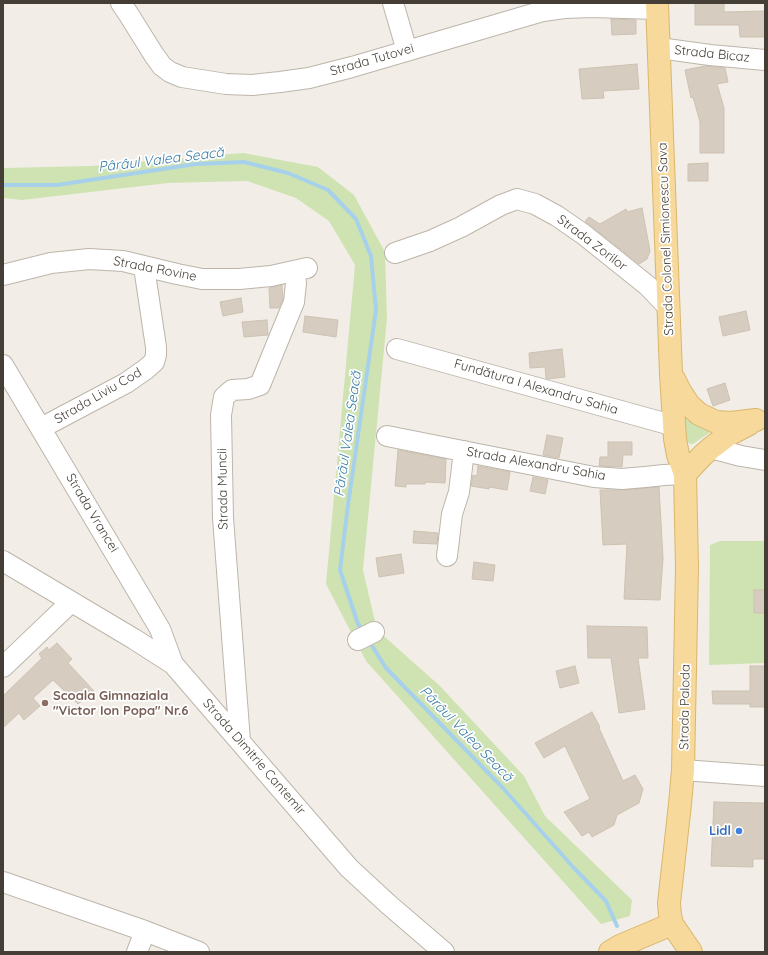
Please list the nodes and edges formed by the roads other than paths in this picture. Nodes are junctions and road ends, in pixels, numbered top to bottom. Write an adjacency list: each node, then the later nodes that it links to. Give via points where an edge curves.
1 (121, 3): 6 (street, Strada Tutovei, via 162,66 182,77 226,84 280,82 309,78)
2 (393, 3): 6 (street)
3 (562, 6): 4 (street, Strada Tutovei); 6 (street, Strada Tutovei)
4 (657, 6): 5 (main road, Strada Colonel Simionescu Sava)
5 (659, 48): 7 (street, Strada Bicaz); 12 (main road, Strada Colonel Simionescu Sava)
6 (406, 51)
7 (765, 60)
8 (395, 253): 12 (street, Strada Zorilor, via 461,227 500,205 517,199 535,204 584,234 648,286)
9 (144, 266): 10 (street, Strada Rovine, via 202,279 271,276); 11 (street, Strada Rovine, via 123,261 89,259 51,263); 18 (street, Strada Liviu Cod, via 156,347 154,362 126,383)
10 (301, 270): 29 (street, Strada Muncii, via 296,283 294,302 260,385 232,390 224,397 221,415 223,518)
11 (3, 275)
12 (669, 308): 15 (main road, Strada Colonel Simionescu Sava)
13 (397, 348): 17 (street, Fundătura I Alexandru Sahia)
14 (3, 365): 18 (street, Strada Vrancei)
15 (671, 374): 16 (main road, via 689,405 699,414 716,422 731,423); 17 (main road, Strada Colonel Simionescu Sava)
16 (761, 418): 20 (main road, via 728,435)
17 (675, 426): 23 (main road, Strada Colonel Simionescu Sava, via 678,455)
18 (41, 428): 27 (street, Strada Vrancei, via 160,629)
19 (387, 436): 21 (street, Strada Alexandru Sahia)
20 (711, 448): 22 (street); 23 (main road)
21 (464, 451): 23 (street, Strada Alexandru Sahia, via 594,477 622,479); 24 (street)
22 (765, 460)
23 (685, 474): 30 (main road, Strada Paloda, via 687,567)
24 (447, 556)
25 (3, 562): 26 (street, Strada Dimitrie Cantemir)
26 (71, 602): 27 (street, Strada Dimitrie Cantemir); 28 (street)
27 (173, 664): 29 (street, Strada Dimitrie Cantemir)
28 (3, 667)
29 (240, 741): 37 (street, Strada Dimitrie Cantemir, via 349,868)
30 (683, 770): 31 (street); 34 (main road, Strada Paloda, via 669,903 670,915)
31 (765, 776)
32 (3, 882): 33 (street)
33 (145, 931): 35 (street); 36 (street)
34 (681, 937): 38 (main road, via 644,936)
35 (137, 952)
36 (199, 952)
37 (444, 952)
38 (610, 952)

